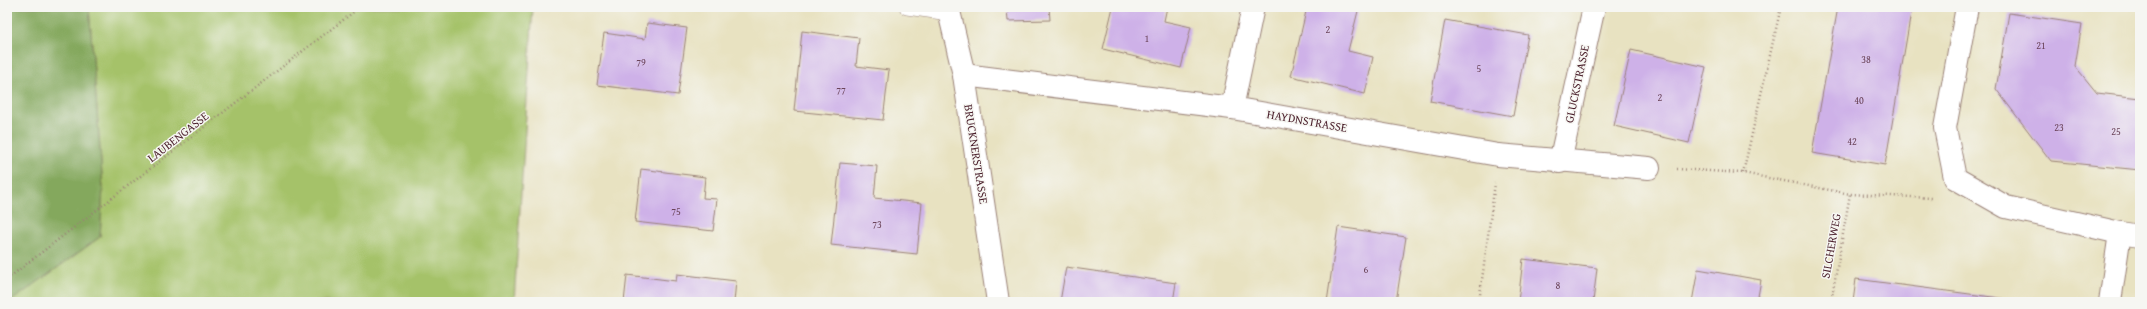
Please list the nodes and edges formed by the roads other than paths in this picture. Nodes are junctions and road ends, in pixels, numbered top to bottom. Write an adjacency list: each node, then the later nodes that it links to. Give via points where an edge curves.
1 (906, 7): 5 (lane)
2 (1253, 7): 7 (street)
3 (1594, 7): 8 (street, GLUCKSTRASSE)
4 (1967, 7): 10 (street, via 1945,128 1955,178 2006,207)
5 (949, 10): 6 (street, BRUCKNERSTRASSE)
6 (964, 75): 7 (street, HAYDNSTRASSE); 11 (street, BRUCKNERSTRASSE)
7 (1232, 108): 8 (street, HAYDNSTRASSE, via 1498,155)
8 (1560, 162): 9 (street, HAYDNSTRASSE)
9 (1649, 168)
10 (2130, 234): 12 (street)
11 (998, 302)
12 (2110, 302)

